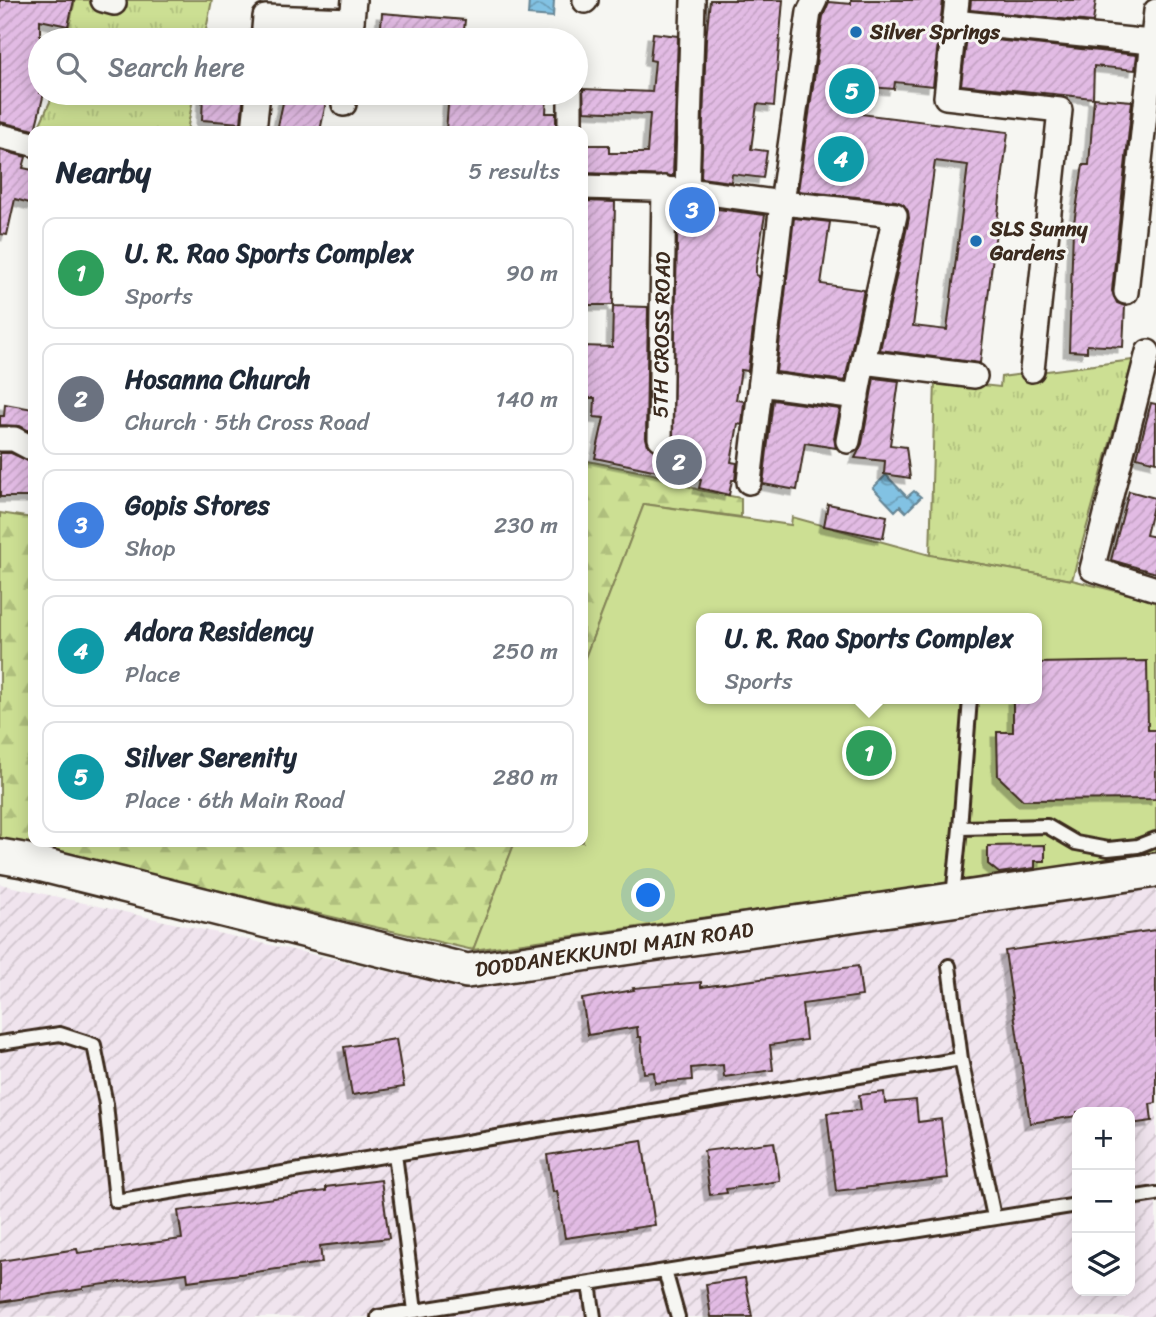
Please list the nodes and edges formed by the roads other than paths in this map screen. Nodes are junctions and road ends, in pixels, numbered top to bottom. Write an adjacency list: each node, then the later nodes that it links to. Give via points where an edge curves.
1 (693, 0): 16 (street)
2 (815, 0): 17 (street, via 809,12)
3 (956, 11): 7 (street); 21 (street, via 946,97 1060,110)
4 (1156, 11): 7 (street)
5 (352, 20): 6 (street, via 265,16)
6 (264, 28)
7 (1151, 42): 18 (street)
8 (257, 105): 10 (street)
9 (570, 105): 11 (street)
10 (254, 126)
11 (570, 126)
12 (0, 136): 13 (street)
13 (28, 143)
14 (588, 187): 15 (street)
15 (664, 188): 16 (street); 25 (street, 5TH CROSS ROAD)
16 (687, 190): 17 (street)
17 (782, 203): 20 (street, via 895,215); 23 (street)
18 (1126, 292)
19 (1148, 352): 30 (street, via 1092,569)
20 (863, 362): 22 (street); 24 (street)
21 (1032, 370)
22 (975, 376)
23 (761, 384): 24 (street); 29 (street)
24 (857, 397): 27 (street)
25 (660, 438)
26 (0, 439): 28 (street, via 14,439)
27 (848, 440)
28 (28, 446)
29 (749, 482)
30 (1156, 589)
31 (970, 704): 32 (lane)
32 (960, 828): 33 (lane, via 1047,826 1076,843 1108,849); 36 (lane)
33 (1156, 839)
34 (0, 856): 36 (street, DODDANEKKUNDI MAIN ROAD, via 467,971)
35 (1156, 870): 36 (street, DODDANEKKUNDI MAIN ROAD)
36 (953, 898)
37 (949, 966): 39 (lane)
38 (0, 1043): 40 (lane, via 60,1034 94,1045 106,1104 116,1200)
39 (961, 1059): 40 (lane); 44 (lane)
40 (396, 1154): 47 (lane)
41 (1156, 1194): 42 (lane)
42 (1135, 1197)
43 (1072, 1206): 44 (lane)
44 (995, 1217): 45 (lane)
45 (665, 1271): 46 (lane); 50 (lane)
46 (589, 1284): 47 (lane); 49 (lane)
47 (415, 1311): 48 (lane)
48 (378, 1317)
49 (594, 1317)
50 (678, 1317)

